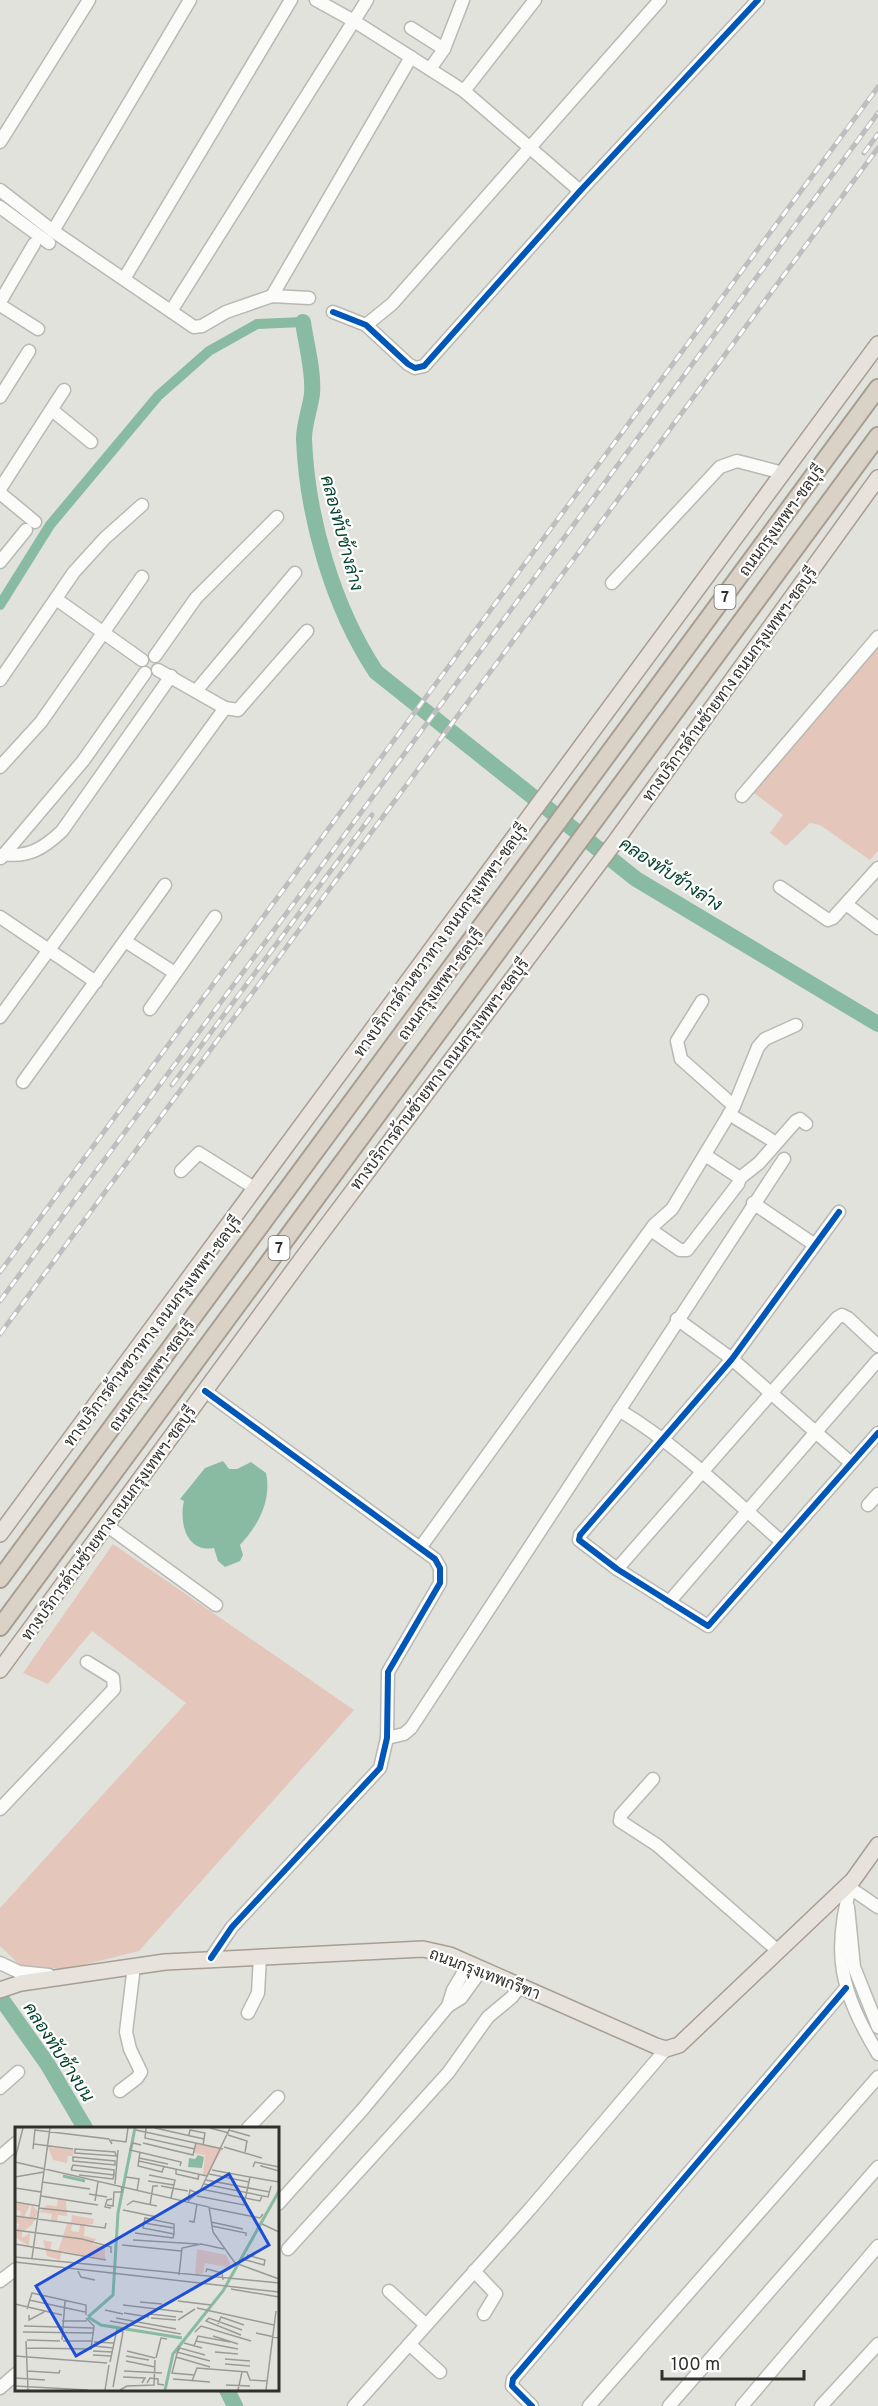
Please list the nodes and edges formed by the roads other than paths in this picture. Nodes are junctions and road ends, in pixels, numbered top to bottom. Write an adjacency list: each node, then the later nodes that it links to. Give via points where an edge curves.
1 (89, 0): 16 (street)
2 (190, 0): 21 (street)
3 (291, 0): 23 (street)
4 (316, 0): 10 (street)
5 (367, 0): 10 (street)
6 (464, 0): 12 (street)
7 (535, 0): 15 (street)
8 (660, 0): 17 (street)
9 (758, 0): 19 (street)
10 (354, 21): 13 (street); 27 (street)
11 (411, 28): 12 (street)
12 (444, 49): 14 (street)
13 (411, 57): 14 (street); 24 (street)
14 (430, 69): 15 (street)
15 (464, 91): 17 (street)
16 (0, 142)
17 (530, 148): 19 (street); 29 (street, via 392,304)
18 (0, 189): 21 (street)
19 (580, 191): 29 (street, via 424,366 415,368 408,364)
20 (0, 207): 21 (street)
21 (51, 237): 23 (street)
22 (34, 244): 26 (street)
23 (124, 279): 27 (street)
24 (272, 296): 25 (street); 27 (street, via 226,312 202,326 187,324)
25 (309, 298)
26 (0, 303): 30 (street)
27 (171, 312)
28 (333, 312): 29 (street)
29 (366, 325)
30 (38, 329)
31 (878, 344): 39 (main road, ทางบริการด้านขวาทาง ถนนกรุงเทพฯ-ชลบุรี)
32 (29, 351): 35 (street)
33 (878, 387): 111 (highway, ถนนกรุงเทพฯ-ชลบุรี / 7)
34 (64, 390): 36 (street)
35 (0, 397)
36 (52, 410): 38 (street); 41 (street)
37 (878, 436): 114 (highway, ถนนกรุงเทพฯ-ชลบุรี / 7)
38 (91, 442)
39 (783, 473): 47 (street, via 737,461 720,467); 86 (main road, ทางบริการด้านขวาทาง ถนนกรุงเทพฯ-ชลบุรี)
40 (878, 478): 95 (main road, ทางบริการด้านซ้ายทาง ถนนกรุงเทพฯ-ชลบุรี, via 615,842)
41 (0, 491): 44 (street, via 31,526)
42 (142, 505): 48 (street, via 89,554)
43 (277, 517): 52 (street, via 196,598)
44 (0, 562)
45 (296, 573): 58 (street)
46 (142, 577): 49 (street)
47 (612, 583)
48 (56, 599): 49 (street); 57 (street)
49 (102, 631): 53 (street); 60 (street, via 41,722)
50 (308, 631): 59 (street, via 244,706 238,710)
51 (878, 637): 61 (street)
52 (155, 656): 53 (street, via 147,655); 54 (street)
53 (142, 660): 55 (street)
54 (158, 669): 55 (street, via 153,674); 56 (street)
55 (145, 673): 62 (street, via 83,761)
56 (171, 676): 58 (street); 62 (street, via 62,831 30,853)
57 (0, 680)
58 (196, 691): 59 (street)
59 (225, 708): 71 (street)
60 (0, 767)
61 (742, 796)
62 (2, 856)
63 (878, 868): 66 (street)
64 (165, 885): 70 (street)
65 (780, 887): 66 (street, via 828,920)
66 (846, 904): 69 (street)
67 (0, 917): 71 (street)
68 (215, 917): 72 (street)
69 (878, 927)
70 (125, 941): 72 (street); 73 (street)
71 (49, 950): 73 (street); 76 (street)
72 (175, 973): 75 (street)
73 (96, 982): 78 (street)
74 (702, 1001): 79 (street, via 677,1041 681,1059)
75 (150, 1009)
76 (0, 1017)
77 (796, 1025): 79 (street, via 765,1039 758,1047)
78 (23, 1082)
79 (732, 1110): 81 (street); 82 (street)
80 (806, 1124): 85 (street, via 800,1119 795,1121)
81 (770, 1139)
82 (705, 1155): 85 (street); 89 (street, via 672,1209)
83 (784, 1160): 87 (street)
84 (181, 1171): 86 (street, via 195,1154 202,1154)
85 (740, 1178): 89 (street, via 687,1250 680,1250)
86 (256, 1190): 107 (main road, ทางบริการด้านขวาทาง ถนนกรุงเทพฯ-ชลบุรี)
87 (753, 1203): 90 (street); 91 (street)
88 (839, 1212): 90 (street)
89 (651, 1230): 109 (street)
90 (815, 1245): 93 (street)
91 (677, 1319): 93 (street); 97 (street)
92 (878, 1346): 96 (street, via 842,1315)
93 (732, 1359): 96 (street); 100 (street)
94 (878, 1360): 98 (street)
95 (205, 1391): 106 (main road, ทางบริการด้านซ้ายทาง ถนนกรุงเทพฯ-ชลบุรี); 109 (street)
96 (772, 1394): 98 (street); 102 (street)
97 (619, 1410): 100 (street); 117 (street, via 411,1728)
98 (815, 1431): 101 (street); 105 (street)
99 (878, 1433): 101 (street)
100 (663, 1439): 102 (street); 110 (street, via 580,1536 582,1545)
101 (851, 1463): 108 (street)
102 (704, 1472): 105 (street); 110 (street)
103 (878, 1494): 104 (street)
104 (868, 1505)
105 (747, 1511): 108 (street); 112 (street)
106 (106, 1525): 113 (street); 116 (main road, ทางบริการด้านซ้ายทาง ถนนกรุงเทพฯ-ชลบุรี)
107 (0, 1534)
108 (782, 1542): 112 (street, via 712,1624 703,1625)
109 (420, 1548): 117 (street, via 435,1559 440,1568 440,1583 388,1672)
110 (617, 1569): 112 (street)
111 (0, 1579)
112 (669, 1602)
113 (216, 1605)
114 (0, 1627)
115 (87, 1662): 119 (street, via 113,1678 114,1689)
116 (0, 1670)
117 (387, 1738): 125 (street, via 380,1768 232,1927)
118 (653, 1779): 123 (street, via 620,1821 657,1845)
119 (0, 1809)
120 (878, 1845): 121 (main road)
121 (850, 1889): 122 (street); 123 (main road); 131 (street, via 839,1944); 133 (street, via 854,1967)
122 (878, 1907)
123 (778, 1951): 136 (main road, via 679,2045)
124 (260, 1956): 125 (main road, ถนนกรุงเทพกรีฑา); 128 (main road, ถนนกรุงเทพกรีฑา, via 423,1949); 134 (street, via 258,1993)
125 (211, 1958): 127 (main road, ถนนกรุงเทพกรีฑา)
126 (0, 1963): 129 (street, via 20,1972)
127 (134, 1966): 129 (main road, ถนนกรุงเทพกรีฑา); 141 (street, via 126,2032 141,2072)
128 (475, 1966): 130 (main road, ถนนกรุงเทพกรีฑา); 147 (street, via 453,1990 448,2006 363,2109)
129 (56, 1977): 132 (main road, ถนนกรุงเทพกรีฑา)
130 (521, 1985): 136 (main road, ถนนกรุงเทพกรีฑา); 149 (street, via 488,2017 448,2073)
131 (846, 1988): 137 (street); 162 (street, via 513,2379 512,2386)
132 (0, 1990)
133 (874, 2008): 135 (street)
134 (248, 2013)
135 (878, 2027)
136 (666, 2049): 151 (street)
137 (878, 2054)
138 (18, 2072): 140 (street)
139 (878, 2077): 163 (street)
140 (0, 2088)
141 (120, 2091)
142 (278, 2097): 143 (street)
143 (249, 2127)
144 (15, 2144): 145 (street)
145 (0, 2157)
146 (878, 2167): 164 (street)
147 (280, 2195)
148 (878, 2246): 165 (street)
149 (288, 2249)
150 (15, 2270): 152 (street)
151 (474, 2271): 154 (street, via 496,2294); 155 (street)
152 (0, 2280)
153 (389, 2291): 155 (street)
154 (484, 2314)
155 (426, 2325): 156 (street)
156 (409, 2344): 158 (street); 161 (street)
157 (878, 2344): 166 (street)
158 (440, 2372)
159 (15, 2375): 160 (street)
160 (0, 2388)
161 (357, 2405)
162 (531, 2405)
163 (589, 2406)
164 (669, 2406)
165 (742, 2406)
166 (821, 2406)

